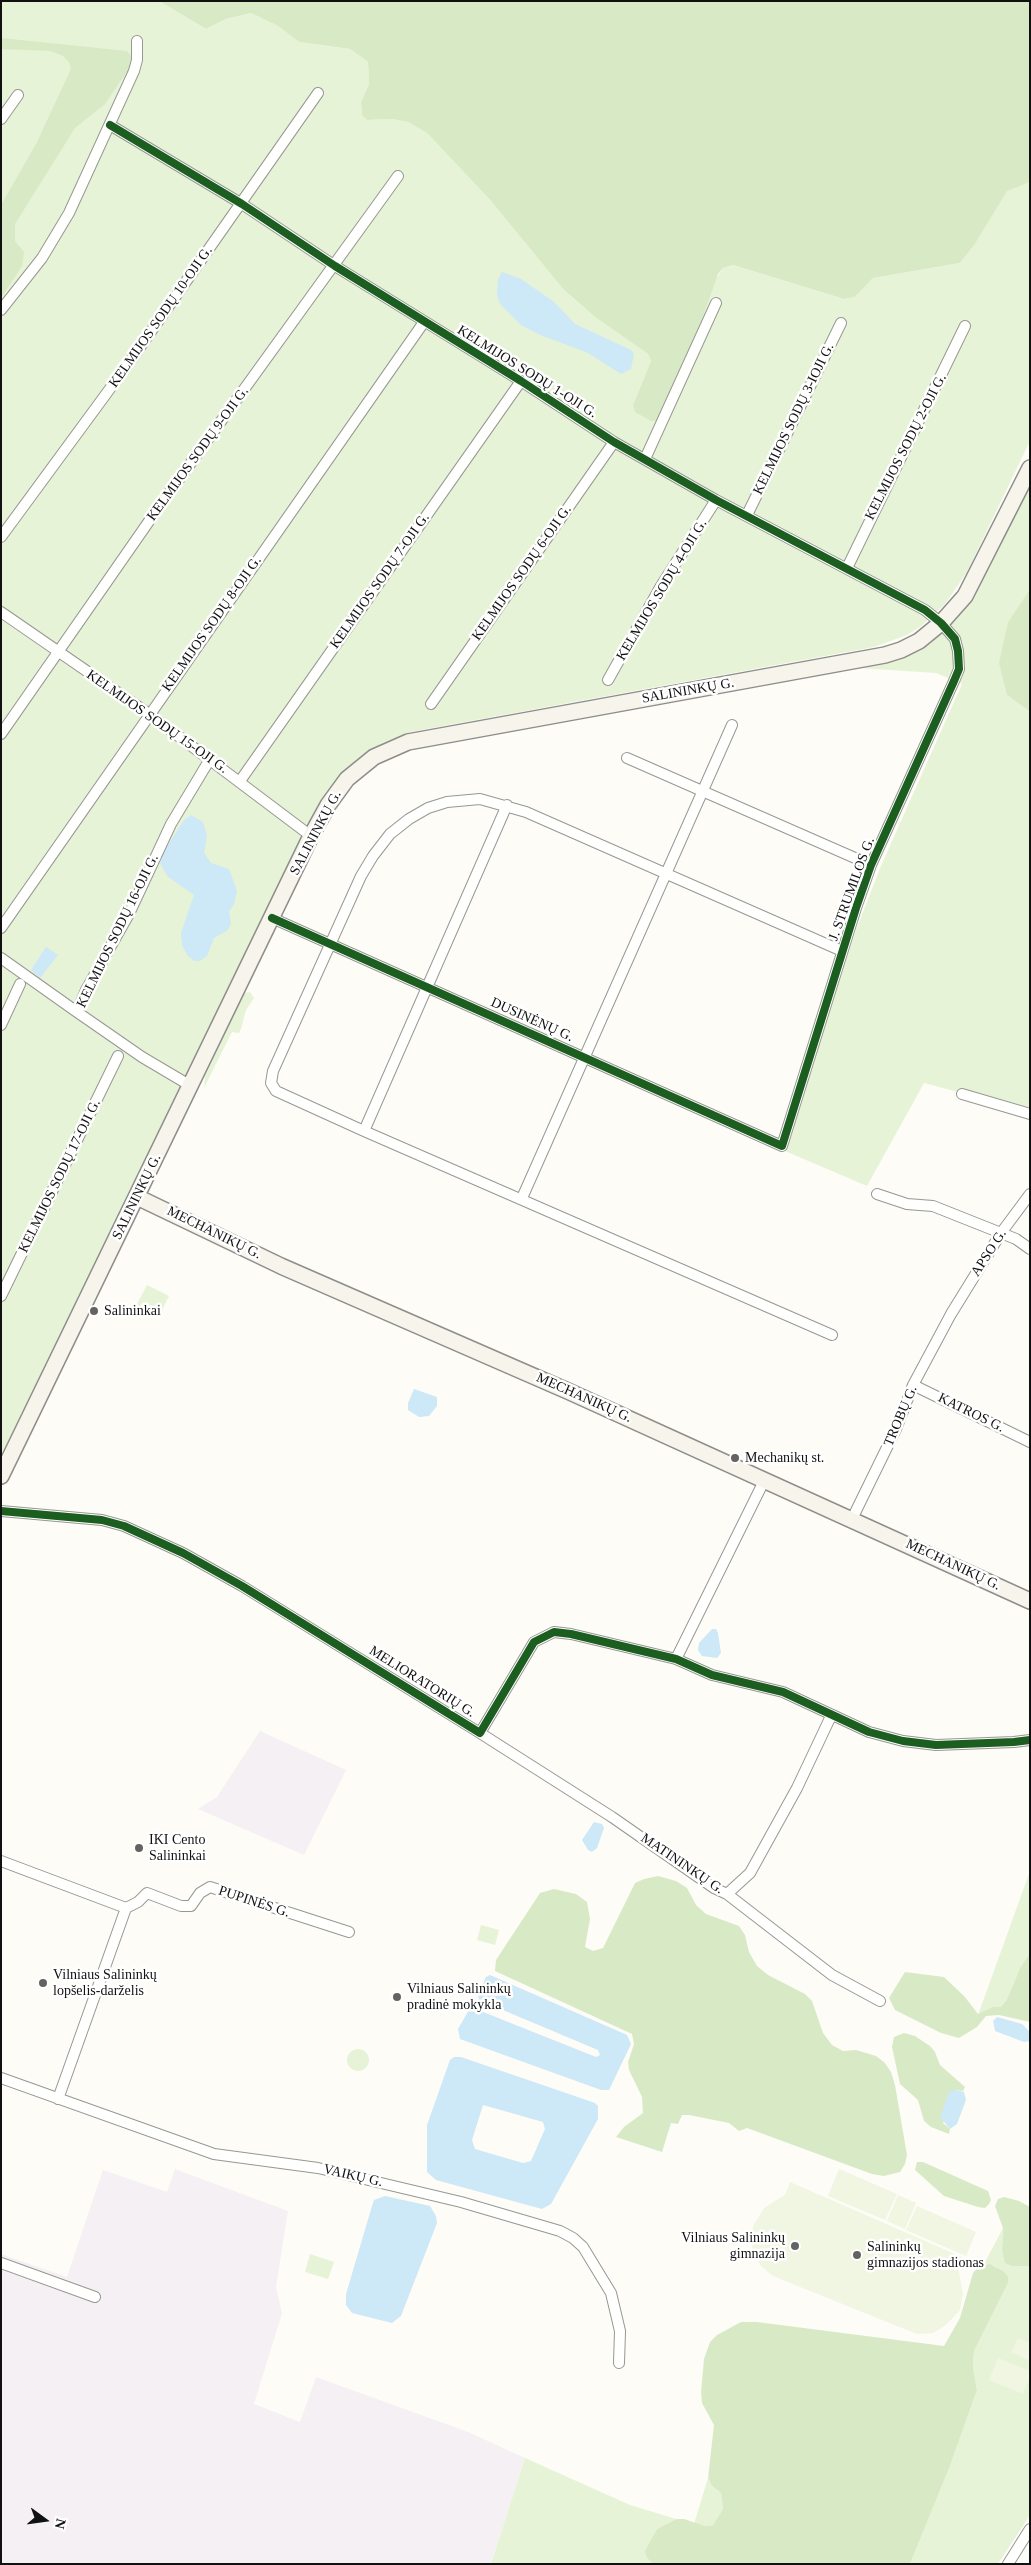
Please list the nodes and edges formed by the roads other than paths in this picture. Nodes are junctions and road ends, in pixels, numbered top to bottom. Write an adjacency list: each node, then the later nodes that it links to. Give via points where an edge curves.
1 (137, 41): 5 (street, via 134,71)
2 (318, 93): 7 (street, KELMIJOS SODŲ 10-OJI G.)
3 (18, 95): 4 (street)
4 (1, 119)
5 (110, 125): 7 (street, KELMIJOS SODŲ 1-OJI G.); 10 (street, via 69,213 42,258)
6 (398, 176): 8 (street, KELMIJOS SODŲ 9-OJI G.)
7 (242, 204): 8 (street, KELMIJOS SODŲ 1-OJI G.); 20 (street, KELMIJOS SODŲ 10-OJI G.)
8 (335, 266): 11 (street, KELMIJOS SODŲ 1-OJI G.); 24 (street, KELMIJOS SODŲ 9-OJI G.)
9 (716, 303): 16 (street)
10 (1, 310)
11 (424, 322): 14 (street, KELMIJOS SODŲ 1-OJI G.); 27 (street, KELMIJOS SODŲ 8-OJI G.)
12 (841, 323): 19 (street, KELMIJOS SODŲ 3-IOJI G.)
13 (965, 326): 21 (street, KELMIJOS SODŲ 2-OJI G.)
14 (521, 381): 15 (street, KELMIJOS SODŲ 1-OJI G.); 32 (street, KELMIJOS SODŲ 7-OJI G.)
15 (614, 442): 16 (street, KELMIJOS SODŲ 1-OJI G.); 26 (street, KELMIJOS SODŲ 6-OJI G.)
16 (645, 459): 18 (street, KELMIJOS SODŲ 1-OJI G.)
17 (1030, 468): 23 (main road, SALININKŲ G., via 974,583)
18 (716, 500): 19 (street, KELMIJOS SODŲ 1-OJI G.); 25 (street, KELMIJOS SODŲ 4-OJI G., via 661,586)
19 (746, 515): 21 (street, KELMIJOS SODŲ 1-OJI G.)
20 (1, 538)
21 (847, 568): 23 (street, KELMIJOS SODŲ 1-OJI G., via 925,610)
22 (1, 612): 24 (street, KELMIJOS SODŲ 15-OJI G.)
23 (941, 623): 35 (main road, SALININKŲ G., via 919,641 885,656 408,742 374,757 347,779); 36 (street, J. STRUMILOS G., via 955,639 959,669)
24 (58, 652): 27 (street, KELMIJOS SODŲ 15-OJI G.); 29 (street, KELMIJOS SODŲ 9-OJI G.)
25 (608, 680)
26 (431, 704)
27 (149, 714): 31 (street, KELMIJOS SODŲ 15-OJI G.); 39 (street, KELMIJOS SODŲ 8-OJI G.)
28 (732, 725): 33 (street)
29 (1, 734)
30 (627, 758): 33 (street)
31 (210, 759): 32 (street, KELMIJOS SODŲ 15-OJI G.); 45 (street, KELMIJOS SODŲ 16-OJI G., via 171,824 129,914)
32 (240, 781): 35 (street, KELMIJOS SODŲ 15-OJI G.)
33 (703, 792): 36 (street); 37 (street)
34 (506, 805): 37 (street); 40 (street, via 480,799 447,802 428,808 390,834 361,876); 44 (street)
35 (311, 836): 38 (main road, SALININKŲ G.)
36 (871, 865): 41 (street, J. STRUMILOS G.)
37 (667, 874): 41 (street); 48 (street)
38 (272, 918): 40 (street, DUSINĖNŲ G.); 49 (main road, SALININKŲ G.)
39 (1, 928)
40 (331, 944): 44 (street, DUSINĖNŲ G.); 52 (street, via 273,1070 271,1083 276,1091)
41 (842, 951): 53 (street, J. STRUMILOS G.)
42 (1, 958): 45 (street)
43 (20, 984): 46 (street)
44 (428, 988): 48 (street, DUSINĖNŲ G.); 52 (street)
45 (77, 1012): 49 (street, KELMIJOS SODŲ 16-OJI G.)
46 (1, 1024)
47 (118, 1056): 60 (street, KELMIJOS SODŲ 17-OJI G.)
48 (585, 1058): 53 (street, DUSINĖNŲ G.); 57 (street)
49 (191, 1086): 56 (main road, SALININKŲ G.)
50 (962, 1094): 51 (street)
51 (1030, 1114)
52 (364, 1131): 57 (street)
53 (782, 1146)
54 (877, 1194): 58 (street, via 907,1204 933,1206)
55 (1030, 1194): 58 (street, APSO G.)
56 (137, 1197): 65 (main road, SALININKŲ G.); 66 (main road, MECHANIKŲ G., via 281,1266)
57 (522, 1198): 62 (street)
58 (1001, 1233): 59 (street); 61 (street, APSO G.)
59 (1030, 1249)
60 (1, 1296)
61 (951, 1314): 63 (street, TROBŲ G.)
62 (832, 1335)
63 (913, 1385): 64 (street, KATROS G.); 68 (street, TROBŲ G., via 896,1429)
64 (1030, 1442)
65 (1, 1476)
66 (765, 1479): 68 (main road, MECHANIKŲ G.); 70 (street)
67 (1, 1510): 72 (street, MELIORATORIŲ G., via 102,1520 124,1526 183,1553)
68 (852, 1519): 69 (main road, MECHANIKŲ G.)
69 (1030, 1601)
70 (676, 1659): 71 (street, MELIORATORIŲ G., via 712,1675 783,1692); 72 (street, MELIORATORIŲ G., via 571,1634 554,1632 543,1636 525,1655)
71 (831, 1716): 73 (street, MELIORATORIŲ G., via 869,1732 903,1741 936,1744); 75 (street, via 797,1788 750,1873)
72 (480, 1733): 75 (street, MATININKŲ G.)
73 (1030, 1740)
74 (1, 1861): 76 (street)
75 (727, 1894): 78 (street, MATININKŲ G., via 832,1975)
76 (126, 1908): 77 (street, PUPINĖS G., via 147,1893 181,1906 191,1906 200,1893 210,1887); 80 (street)
77 (349, 1932)
78 (880, 2001)
79 (1, 2078): 80 (street, VAIKŲ G.)
80 (58, 2099): 83 (street, VAIKŲ G., via 214,2154 318,2168 461,2202 560,2231 583,2247 611,2293 620,2331)
81 (1, 2263): 82 (street)
82 (95, 2297)
83 (619, 2363)
84 (1030, 2529): 85 (street)
85 (1008, 2564)

